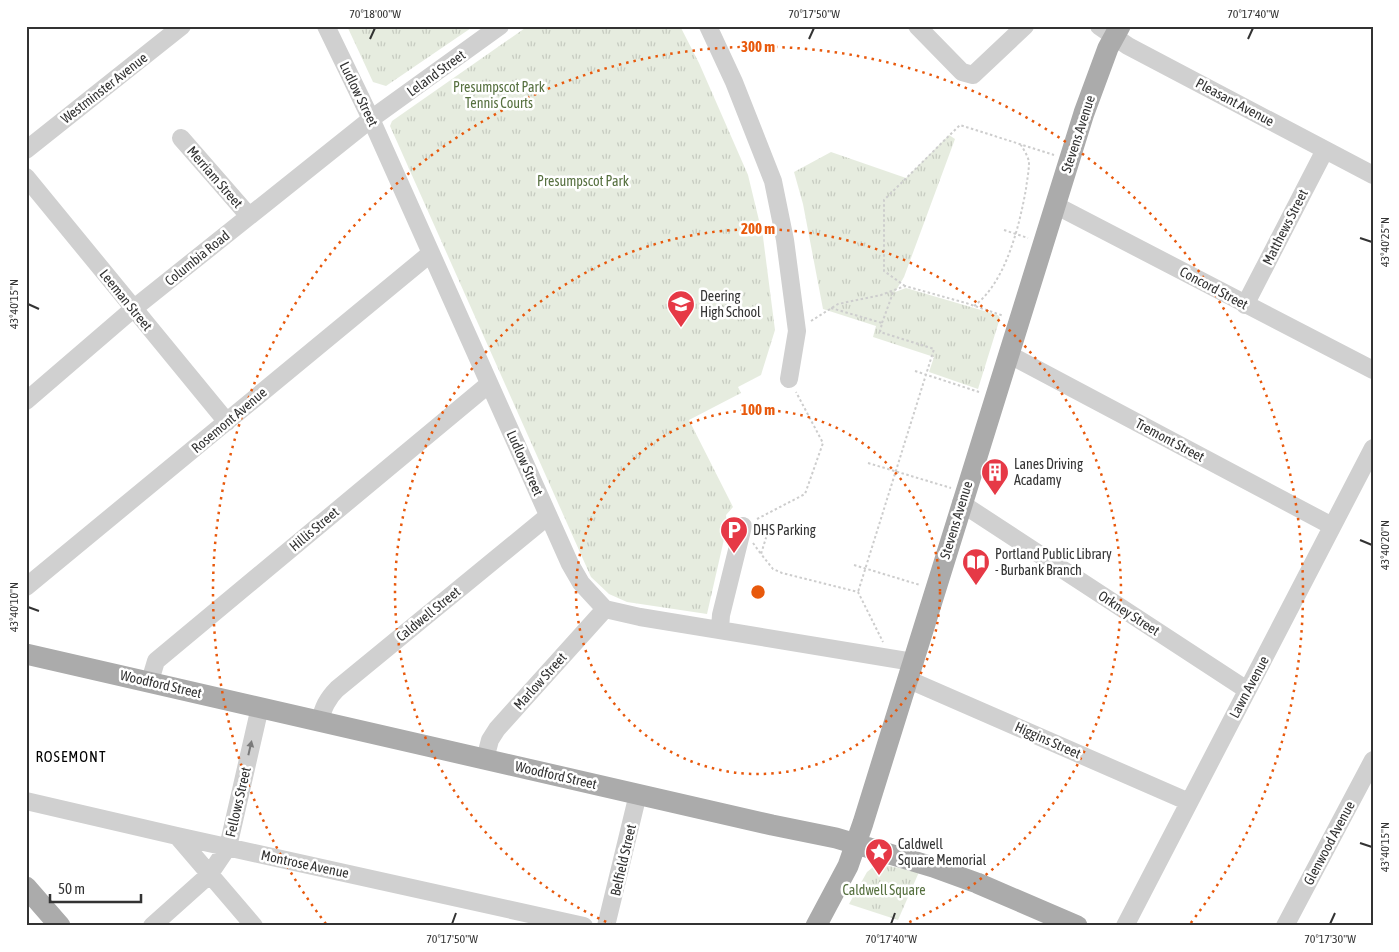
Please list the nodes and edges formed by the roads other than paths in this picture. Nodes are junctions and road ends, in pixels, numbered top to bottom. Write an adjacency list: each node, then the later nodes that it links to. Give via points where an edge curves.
1 (182, 26): 10 (street, Westminster Avenue)
2 (326, 26): 8 (street, Ludlow Street)
3 (500, 26): 8 (street, Leland Street)
4 (708, 26): 21 (street, via 773,181 785,240 797,331)
5 (917, 26): 6 (street, via 962,72 973,76)
6 (1025, 26)
7 (1111, 30): 11 (street, Pleasant Avenue, via 1128,46); 14 (main road, Stevens Avenue)
8 (371, 119): 15 (street, Columbia Road); 16 (street, Ludlow Street)
9 (181, 138): 15 (street, Merriam Street)
10 (26, 150)
11 (1325, 150): 12 (street, Pleasant Avenue); 17 (street, Matthews Street)
12 (1373, 175)
13 (26, 177): 18 (street, Leeman Street)
14 (1055, 205): 17 (street, Concord Street); 19 (main road, Stevens Avenue)
15 (249, 216): 18 (street, Columbia Road)
16 (431, 253): 22 (street, Ludlow Street); 24 (street, Rosemont Avenue)
17 (1245, 304): 20 (street, Concord Street)
18 (133, 309): 23 (street, Columbia Road); 24 (street, Leeman Street)
19 (1008, 354): 26 (main road, Stevens Avenue); 29 (street, Tremont Street)
20 (1373, 370)
21 (789, 379)
22 (489, 384): 27 (street, Ludlow Street); 35 (street, Hillis Street, via 156,660)
23 (26, 401)
24 (227, 422): 30 (street, Rosemont Avenue)
25 (1373, 448): 29 (street, Lawn Avenue)
26 (956, 496): 34 (main road, Stevens Avenue); 36 (street, Orkney Street)
27 (548, 516): 31 (street, Ludlow Street, via 581,582); 38 (street, Caldwell Street, via 337,689 328,698)
28 (743, 526): 32 (street)
29 (1332, 526): 36 (street, Lawn Avenue)
30 (26, 587)
31 (605, 609): 32 (street); 39 (street, Marlow Street, via 497,729)
32 (720, 629): 34 (street)
33 (26, 654): 35 (main road, Woodford Street)
34 (910, 671): 43 (street, Higgins Street); 45 (main road, Stevens Avenue)
35 (150, 682): 37 (main road, Woodford Street)
36 (1247, 690): 43 (street, Lawn Avenue)
37 (260, 707): 38 (main road, Woodford Street); 46 (street, Fellows Street, one-way to 37)
38 (320, 722): 39 (main road, Woodford Street)
39 (485, 759): 41 (main road, Woodford Street)
40 (1373, 760): 57 (street, Glenwood Avenue)
41 (638, 794): 45 (main road, Woodford Street); 53 (street, Belfield Street)
42 (26, 800): 44 (street, Montrose Avenue)
43 (1189, 802): 56 (street, Lawn Avenue)
44 (176, 836): 46 (street, Montrose Avenue); 47 (street)
45 (855, 844): 54 (main road, Stevens Avenue, via 848,866); 55 (main road, Woodford Street, via 942,870)
46 (228, 847): 47 (street, Fellows Street); 52 (street, Montrose Avenue)
47 (209, 875): 50 (street, Fellows Street); 51 (street)
48 (26, 887): 49 (main road)
49 (57, 925)
50 (152, 926)
51 (254, 926)
52 (584, 926)
53 (606, 926)
54 (816, 926)
55 (1077, 926)
56 (1125, 926)
57 (1285, 926)

